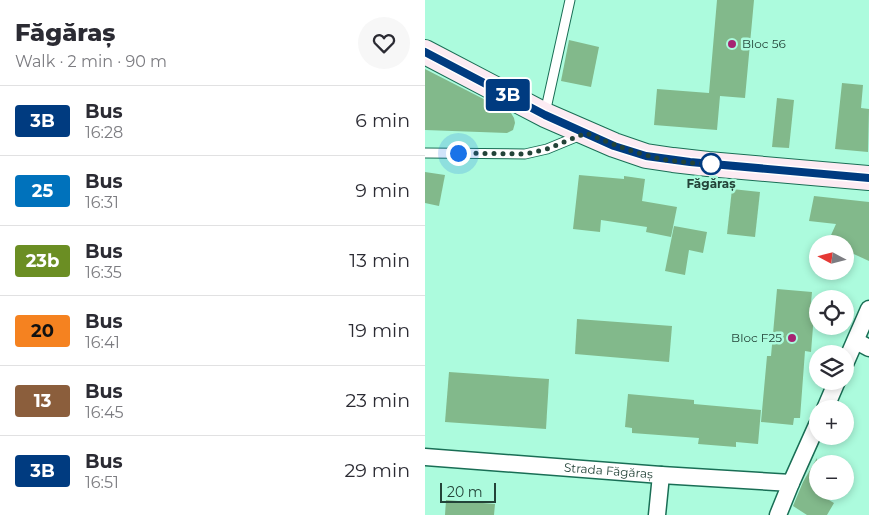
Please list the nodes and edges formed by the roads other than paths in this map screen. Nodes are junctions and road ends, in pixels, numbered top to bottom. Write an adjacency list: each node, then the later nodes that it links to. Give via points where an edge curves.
1 (570, 0): 3 (lane)
2 (425, 52): 3 (main road)
3 (545, 115): 4 (main road)
4 (586, 133): 5 (lane, via 525,154); 6 (main road, via 646,156)
5 (425, 153)
6 (869, 178)
7 (869, 309): 8 (street)
8 (862, 344)
9 (809, 443): 12 (street)
10 (425, 457): 11 (street, Strada Făgăraș)
11 (661, 474): 12 (street, Strada Făgăraș); 13 (street)
12 (791, 483): 14 (street)
13 (657, 515)
14 (778, 515)

